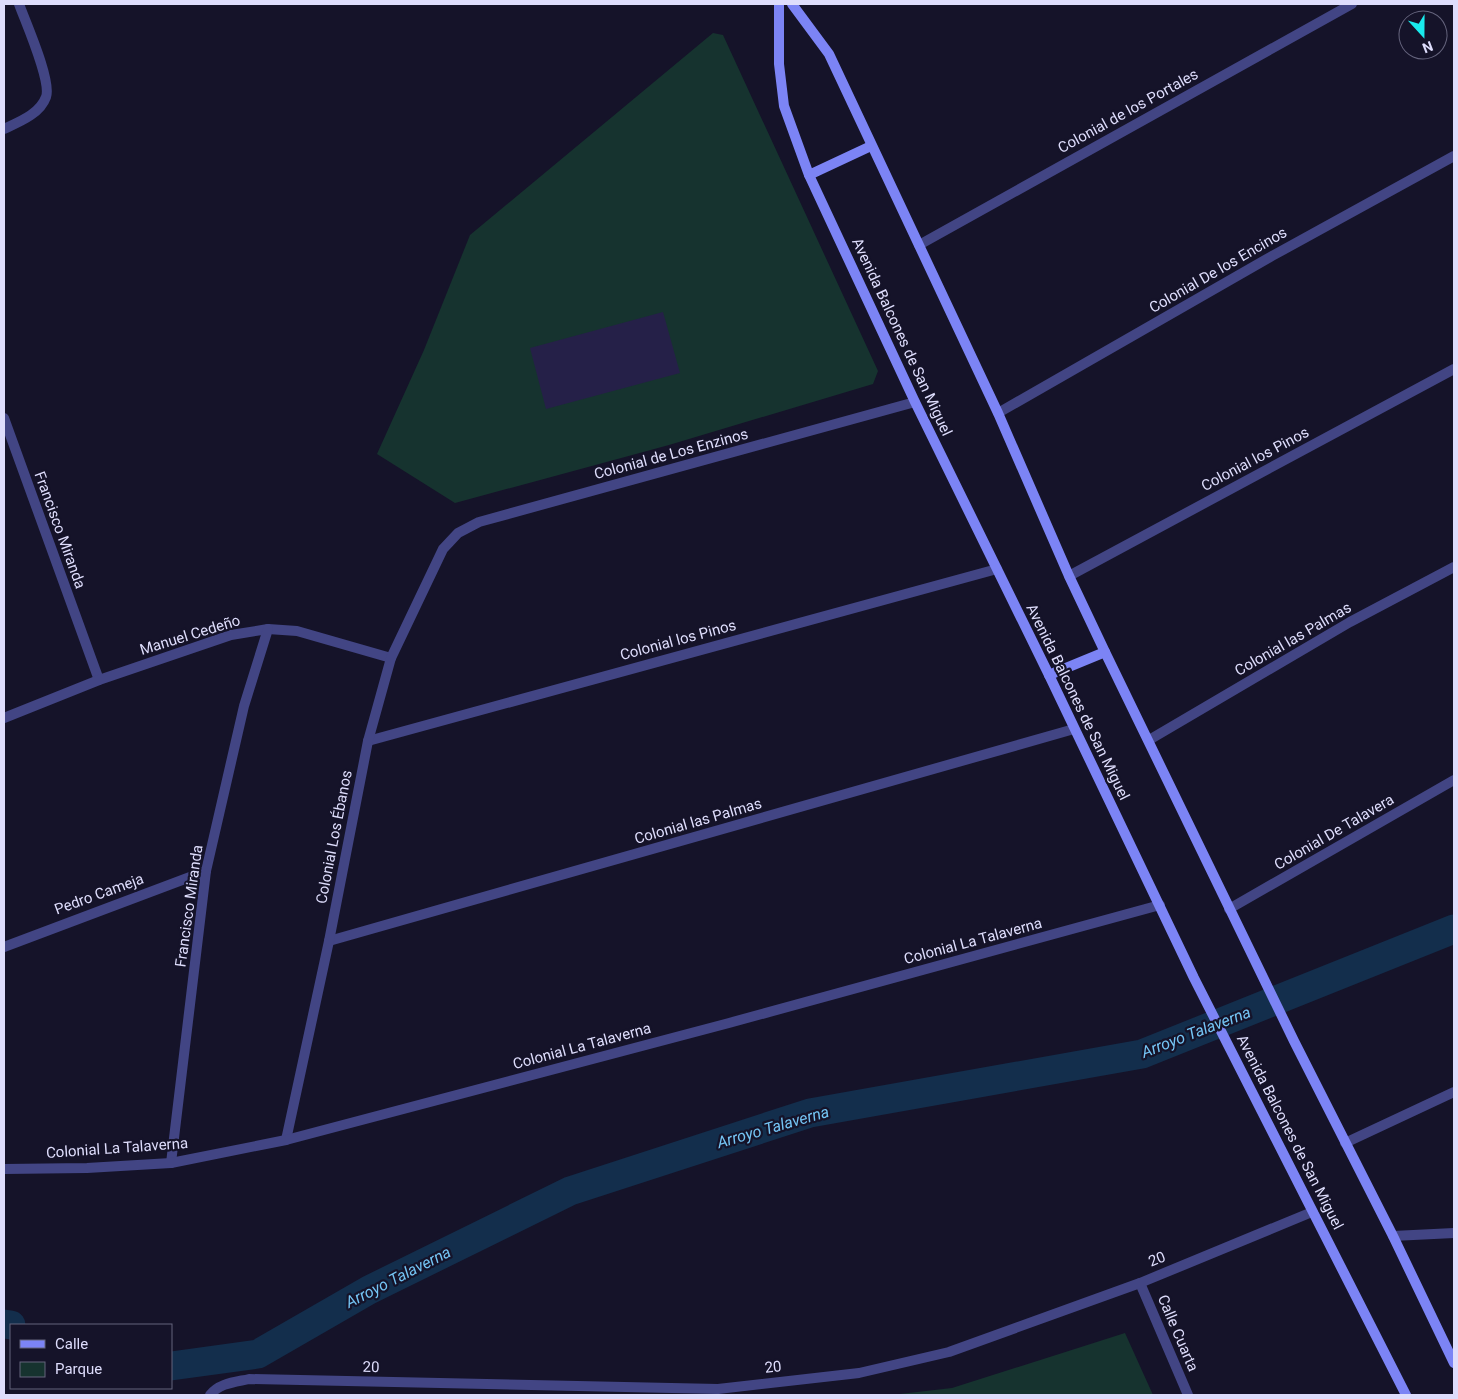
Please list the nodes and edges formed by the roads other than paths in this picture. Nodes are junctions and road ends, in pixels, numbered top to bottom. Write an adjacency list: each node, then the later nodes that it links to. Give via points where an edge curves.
1 (19, 4): 5 (street, via 44,74 47,95 38,109)
2 (779, 4): 8 (street, Avenida Balcones de San Miguel, via 779,64 784,106)
3 (792, 4): 6 (street, via 829,54)
4 (1352, 4): 9 (street, Colonial de los Portales)
5 (4, 129)
6 (871, 146): 8 (street); 9 (street)
7 (1454, 156): 12 (street, Colonial De los Encinos)
8 (809, 175): 11 (street, Avenida Balcones de San Miguel)
9 (919, 245): 12 (street)
10 (1454, 369): 17 (street, Colonial los Pinos)
11 (915, 402): 14 (street, Colonial de Los Enzinos, via 478,522 458,533); 16 (street, Avenida Balcones de San Miguel)
12 (998, 413): 17 (street)
13 (4, 418): 22 (street, Francisco Miranda)
14 (443, 549): 20 (street, Colonial Los Ébanos)
15 (1454, 567): 26 (street, Colonial las Palmas, via 1350,622)
16 (997, 569): 21 (street, Avenida Balcones de San Miguel); 25 (street, Colonial los Pinos)
17 (1069, 576): 19 (street)
18 (268, 629): 20 (street, Manuel Cedeño, via 297,631); 22 (street, Manuel Cedeño, via 231,635); 28 (street, Francisco Miranda, via 244,706)
19 (1105, 652): 21 (street); 26 (street)
20 (391, 658): 25 (street, Colonial Los Ébanos)
21 (1049, 675): 24 (street, Avenida Balcones de San Miguel)
22 (99, 680): 23 (street, Manuel Cedeño)
23 (4, 718)
24 (1074, 729): 29 (street, Avenida Balcones de San Miguel); 31 (street, Colonial las Palmas)
25 (368, 740): 31 (street, Colonial Los Ébanos)
26 (1148, 740): 30 (street)
27 (1454, 780): 30 (street, Colonial De Talavera)
28 (206, 871): 32 (street, Pedro Cameja); 36 (street, Francisco Miranda)
29 (1160, 905): 34 (street, Colonial La Talaverna); 38 (street, Avenida Balcones de San Miguel)
30 (1229, 909): 35 (street)
31 (330, 941): 34 (street, Colonial Los Ébanos)
32 (4, 947)
33 (1454, 1092): 35 (street)
34 (286, 1140): 36 (street, Colonial La Talaverna)
35 (1345, 1143): 40 (street)
36 (171, 1163): 37 (street, Colonial La Talaverna)
37 (4, 1169)
38 (1312, 1212): 41 (street, 20); 46 (street, Avenida Balcones de San Miguel)
39 (1454, 1233): 40 (street)
40 (1393, 1236): 42 (street)
41 (1140, 1283): 43 (street, 20, via 949,1352 859,1373); 45 (street, Calle Cuarta)
42 (1454, 1363)
43 (718, 1392): 44 (street, 20, via 249,1379 225,1384)
44 (211, 1394)
45 (1188, 1395)
46 (1406, 1395)

